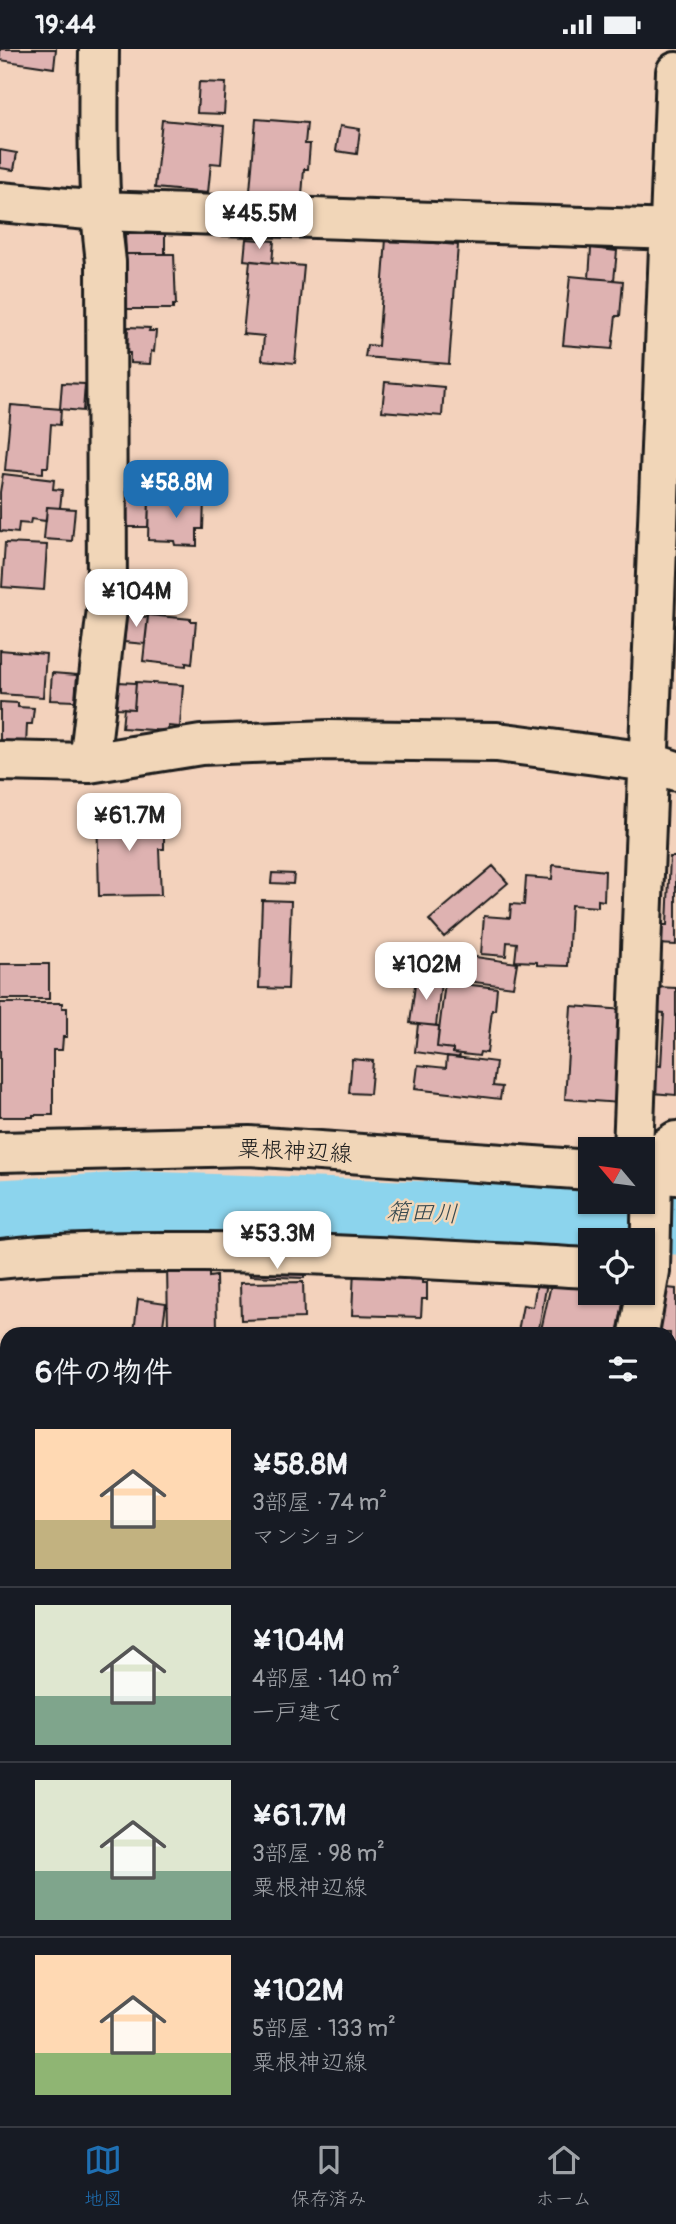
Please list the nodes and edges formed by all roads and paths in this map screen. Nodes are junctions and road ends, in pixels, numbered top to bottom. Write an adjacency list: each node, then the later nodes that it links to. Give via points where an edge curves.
1 (99, 49): 4 (street)
2 (676, 72): 5 (street)
3 (0, 202): 4 (street)
4 (100, 211): 5 (street); 7 (street, via 106,262 107,609)
5 (673, 230): 8 (street)
6 (0, 761): 7 (street)
7 (89, 763): 8 (street, via 201,745 329,740 497,742)
8 (662, 766): 9 (street)
9 (650, 1137)
10 (676, 1141): 12 (street)
11 (0, 1152): 13 (street, 粟根神辺線, via 249,1146)
12 (655, 1161)
13 (578, 1169)
14 (652, 1215): 17 (street)
15 (0, 1259): 16 (street, via 147,1252 312,1253)
16 (578, 1267)
17 (656, 1271): 18 (street)
18 (641, 1327)

